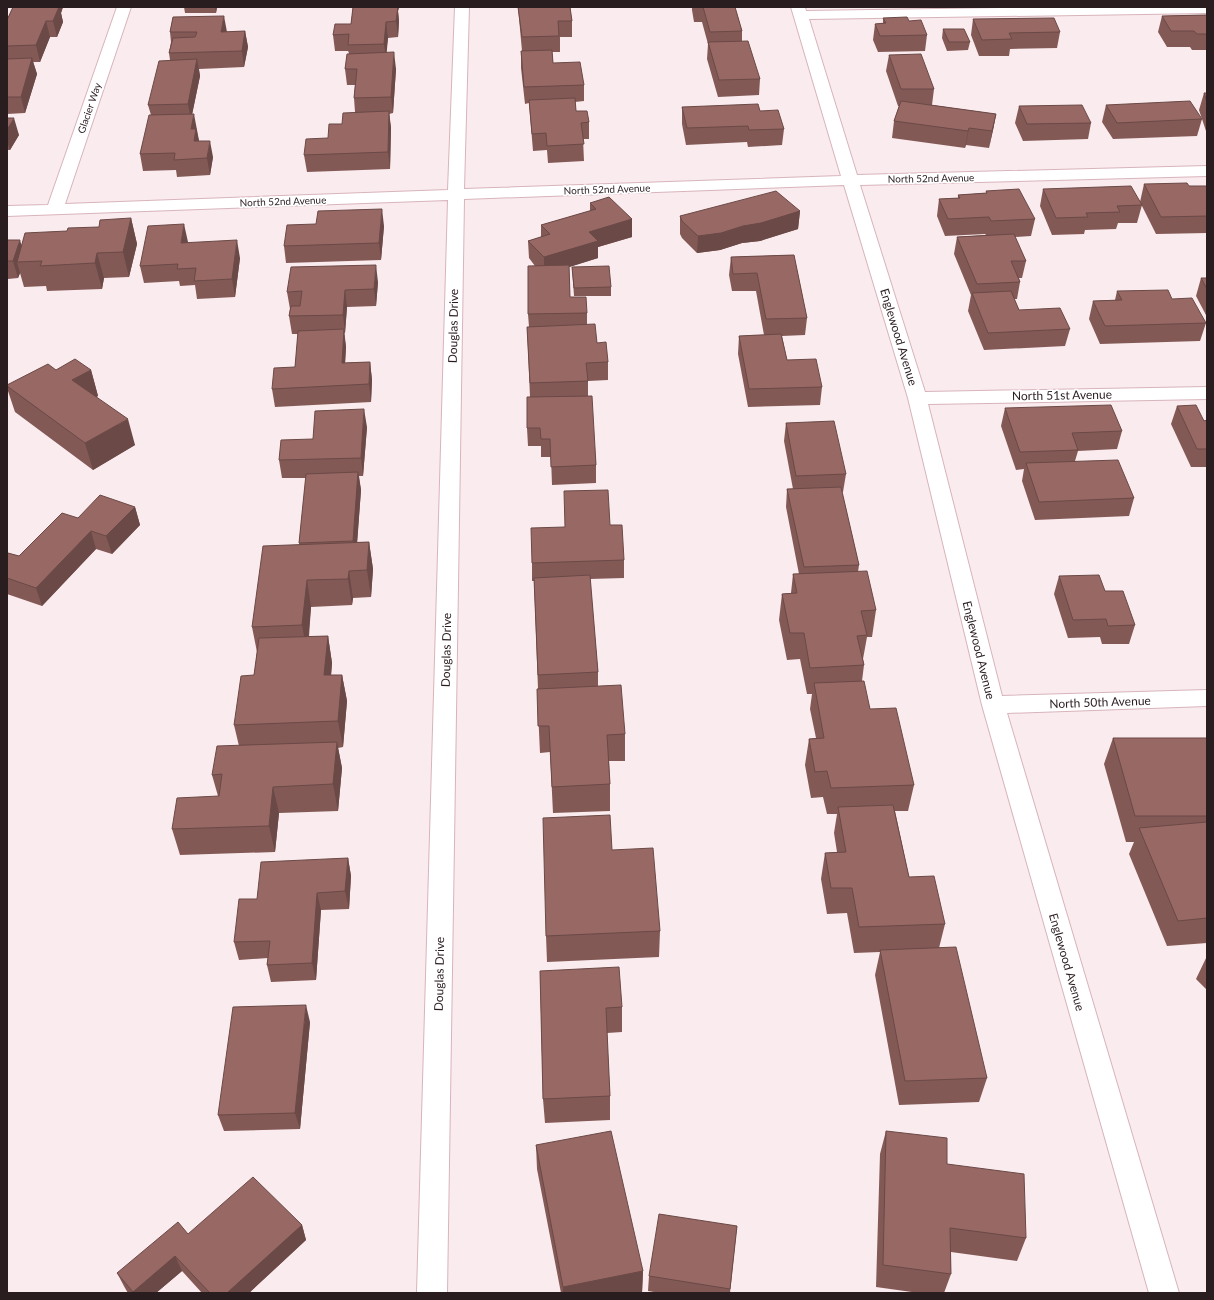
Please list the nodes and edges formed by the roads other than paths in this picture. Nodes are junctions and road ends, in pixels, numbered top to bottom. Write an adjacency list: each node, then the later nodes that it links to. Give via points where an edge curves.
1 (124, 7): 8 (street, Glacier Way)
2 (462, 7): 7 (street, Douglas Drive)
3 (1207, 9): 4 (street)
4 (799, 11): 6 (street, Englewood Avenue)
5 (1207, 171): 6 (street, North 52nd Avenue)
6 (851, 180): 7 (street, North 52nd Avenue); 11 (street, Englewood Avenue)
7 (456, 194): 8 (street, North 52nd Avenue); 14 (street, Douglas Drive)
8 (55, 209): 9 (street, North 52nd Avenue)
9 (7, 211)
10 (1207, 393): 11 (street, North 51st Avenue)
11 (917, 398): 13 (street, Englewood Avenue)
12 (1207, 698): 13 (street, North 50th Avenue)
13 (993, 706): 15 (street, Englewood Avenue)
14 (432, 1293)
15 (1164, 1293)

